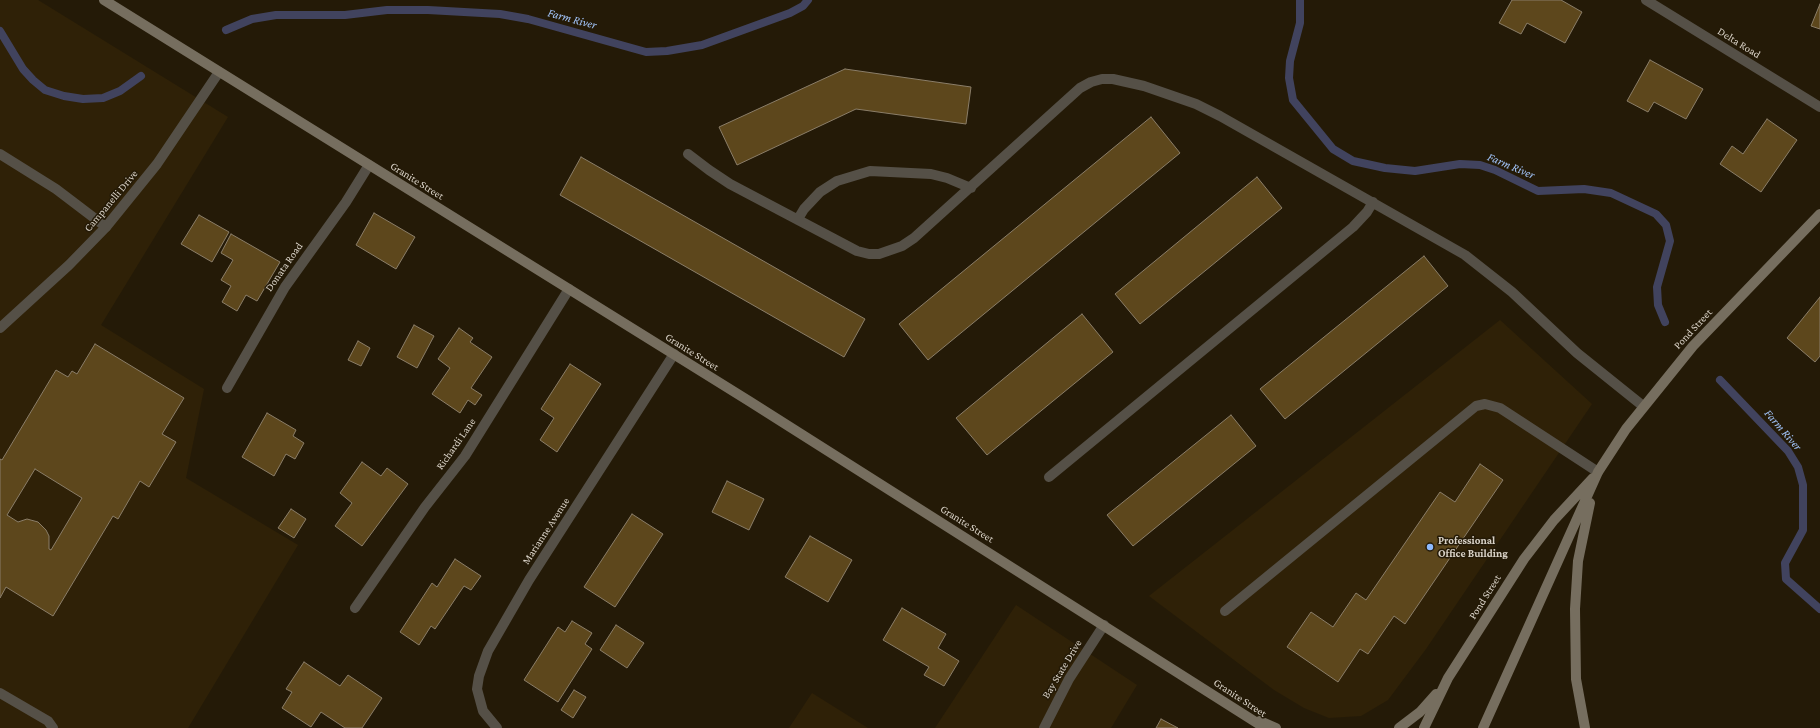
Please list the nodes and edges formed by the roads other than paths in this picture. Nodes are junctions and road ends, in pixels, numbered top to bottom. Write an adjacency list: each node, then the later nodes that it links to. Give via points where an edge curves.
1 (104, 0): 3 (main road, Granite Street)
2 (1646, 0): 4 (street, Delta Road)
3 (219, 72): 7 (main road, Granite Street); 12 (street, Campanelli Drive, via 157,164)
4 (1820, 107)
5 (0, 154): 12 (street, via 56,189)
6 (688, 154): 11 (street, via 720,178)
7 (368, 165): 13 (main road, Granite Street); 16 (street, Donata Road, via 346,202 275,302)
8 (970, 188): 9 (street, via 1075,92 1091,82 1113,79 1196,104); 11 (street, via 931,174 870,171 838,181 820,192); 11 (street, via 914,238 902,246 879,254 858,250)
9 (1373, 202): 17 (street, via 1438,238 1490,274 1577,353); 19 (street, via 1353,227)
10 (1820, 215): 17 (main road, Pond Street, via 1712,325)
11 (798, 219)
12 (106, 227): 14 (street, Campanelli Drive, via 69,266)
13 (569, 289): 15 (main road, Granite Street); 20 (street, Richardi Lane, via 469,449)
14 (0, 328)
15 (674, 354): 22 (main road, Granite Street); 27 (street, Marianne Avenue, via 529,580 488,651 477,688 483,711)
16 (227, 388)
17 (1643, 406): 18 (main road, Pond Street)
18 (1598, 472): 21 (street, via 1500,408 1485,404 1476,406); 23 (main road, Pond Street, via 1554,520 1524,559); 33 (main road, Pond Street); 34 (main road, via 1582,537 1576,584 1575,659 1578,697)
19 (1049, 477)
20 (355, 608)
21 (1225, 611)
22 (1104, 625): 25 (main road, Granite Street); 28 (street, Bay State Drive, via 1069,679)
23 (1448, 678): 31 (main road, via 1425,706); 32 (main road, Pond Street)
24 (0, 693): 26 (street, via 48,721)
25 (1245, 715): 29 (main road, Granite Street); 30 (main road)
26 (53, 728)
27 (497, 728)
28 (1044, 728)
29 (1265, 728)
30 (1276, 728)
31 (1399, 728)
32 (1424, 728)
33 (1483, 728)
34 (1585, 728)

